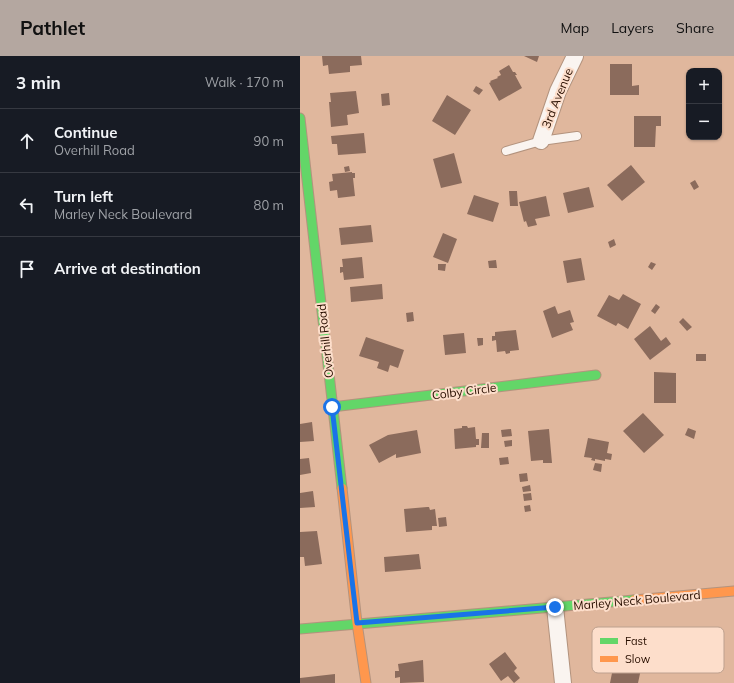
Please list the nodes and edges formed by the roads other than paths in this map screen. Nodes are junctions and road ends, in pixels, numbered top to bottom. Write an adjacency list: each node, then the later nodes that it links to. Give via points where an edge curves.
1 (575, 56): 4 (street, 3rd Avenue, via 558,91)
2 (300, 118): 7 (street, Overhill Road)
3 (577, 136): 4 (lane)
4 (541, 141): 5 (lane)
5 (506, 151)
6 (596, 375): 7 (street, Colby Circle)
7 (332, 407): 10 (street, Overhill Road)
8 (734, 591): 9 (street, Marley Neck Boulevard)
9 (555, 607): 10 (street, Marley Neck Boulevard); 13 (street)
10 (357, 623): 11 (street, Marley Neck Boulevard); 12 (street, Overhill Road)
11 (300, 629)
12 (366, 683)
13 (563, 683)

